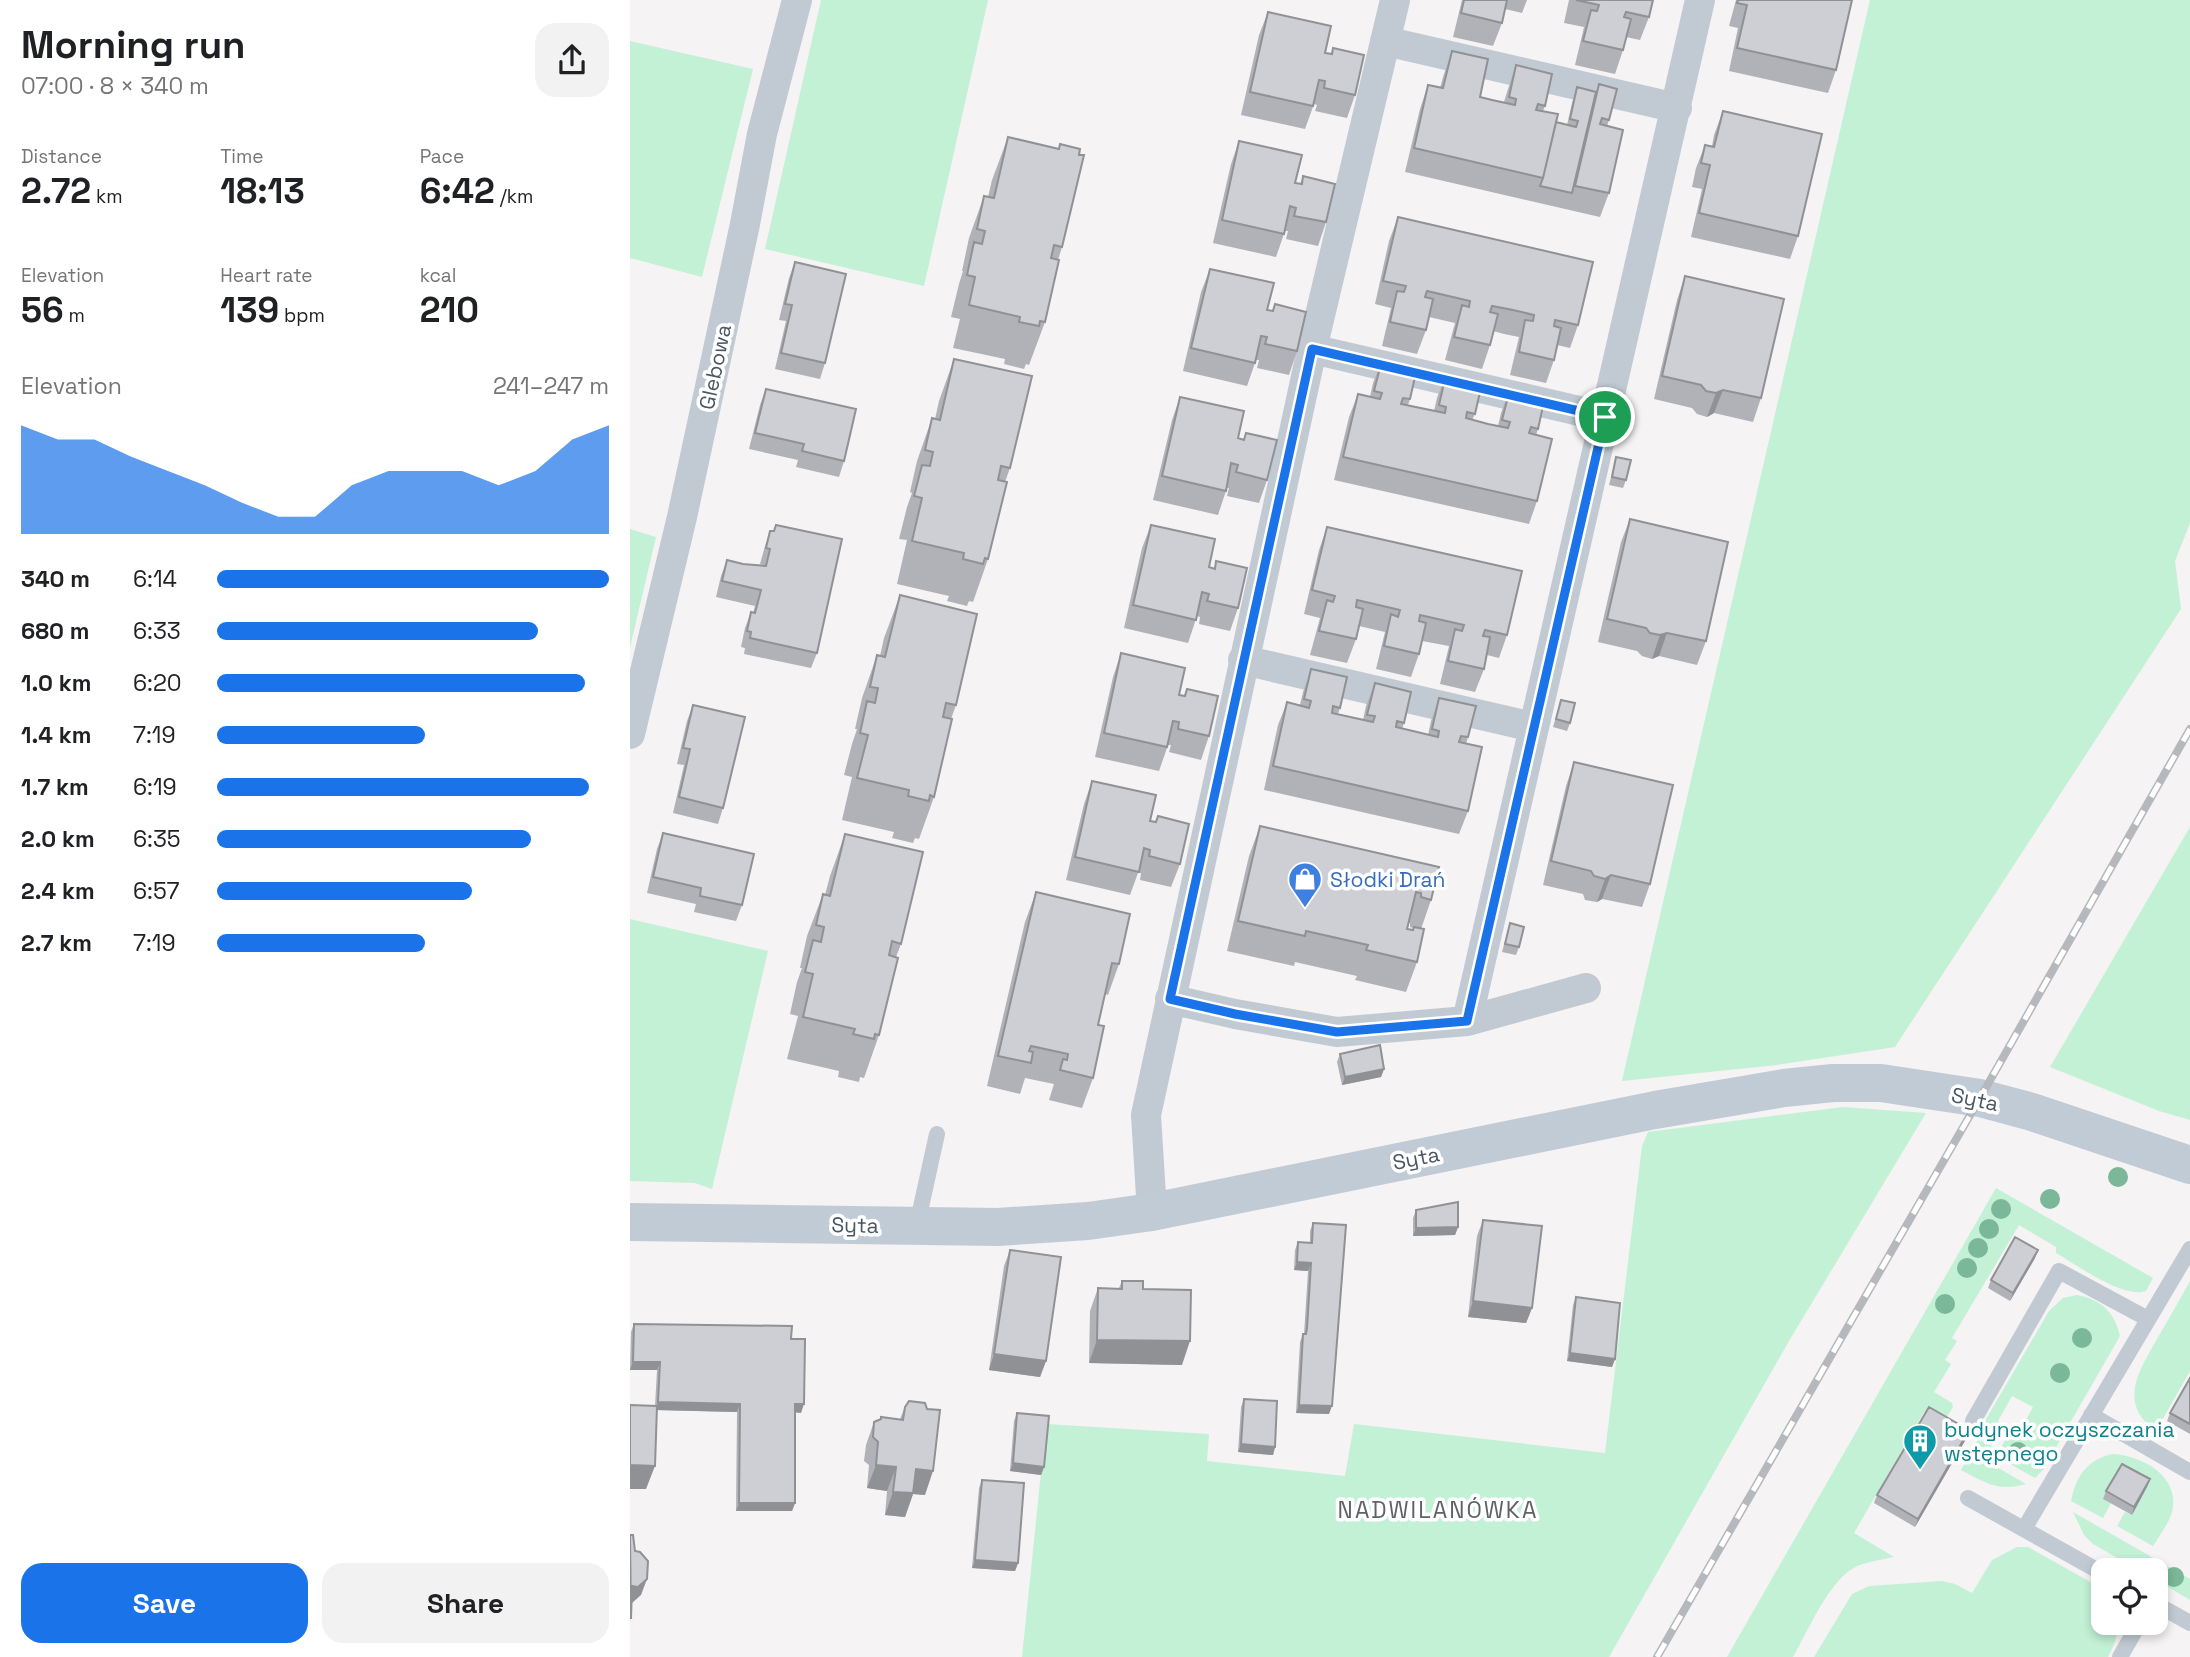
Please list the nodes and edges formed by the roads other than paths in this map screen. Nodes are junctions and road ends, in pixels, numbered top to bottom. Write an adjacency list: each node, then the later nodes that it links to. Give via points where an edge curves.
1 (797, 0): 10 (street, Glebowa, via 762,134 685,504)
2 (1395, 0): 4 (street)
3 (1700, 0): 5 (street)
4 (1385, 41): 5 (street); 6 (street)
5 (1677, 108): 7 (street)
6 (1312, 349): 7 (street); 8 (street)
7 (1605, 417): 9 (street)
8 (1243, 660): 9 (street); 12 (street)
9 (1533, 727): 13 (street)
10 (630, 734)
11 (1586, 988): 13 (street)
12 (1170, 999): 13 (street, via 1337,1032); 16 (street, via 1146,1115)
13 (1467, 1021)
14 (937, 1134): 18 (lane)
15 (2190, 1165): 16 (street, Syta, via 1980,1098 1881,1083 1833,1083 1655,1110)
16 (1152, 1212): 18 (street, Syta, via 1041,1225)
17 (630, 1222): 18 (street, Syta)
18 (917, 1225)
19 (2190, 1249): 20 (lane)
20 (2148, 1319): 21 (lane); 22 (lane, via 2059,1271)
21 (2091, 1415): 23 (lane); 25 (lane)
22 (1973, 1421)
23 (2190, 1472)
24 (1968, 1498): 25 (lane)
25 (2024, 1529): 26 (lane)
26 (2091, 1567)
27 (2168, 1611): 28 (lane)
28 (2190, 1623)
29 (2133, 1635): 30 (lane)
30 (2120, 1657)

